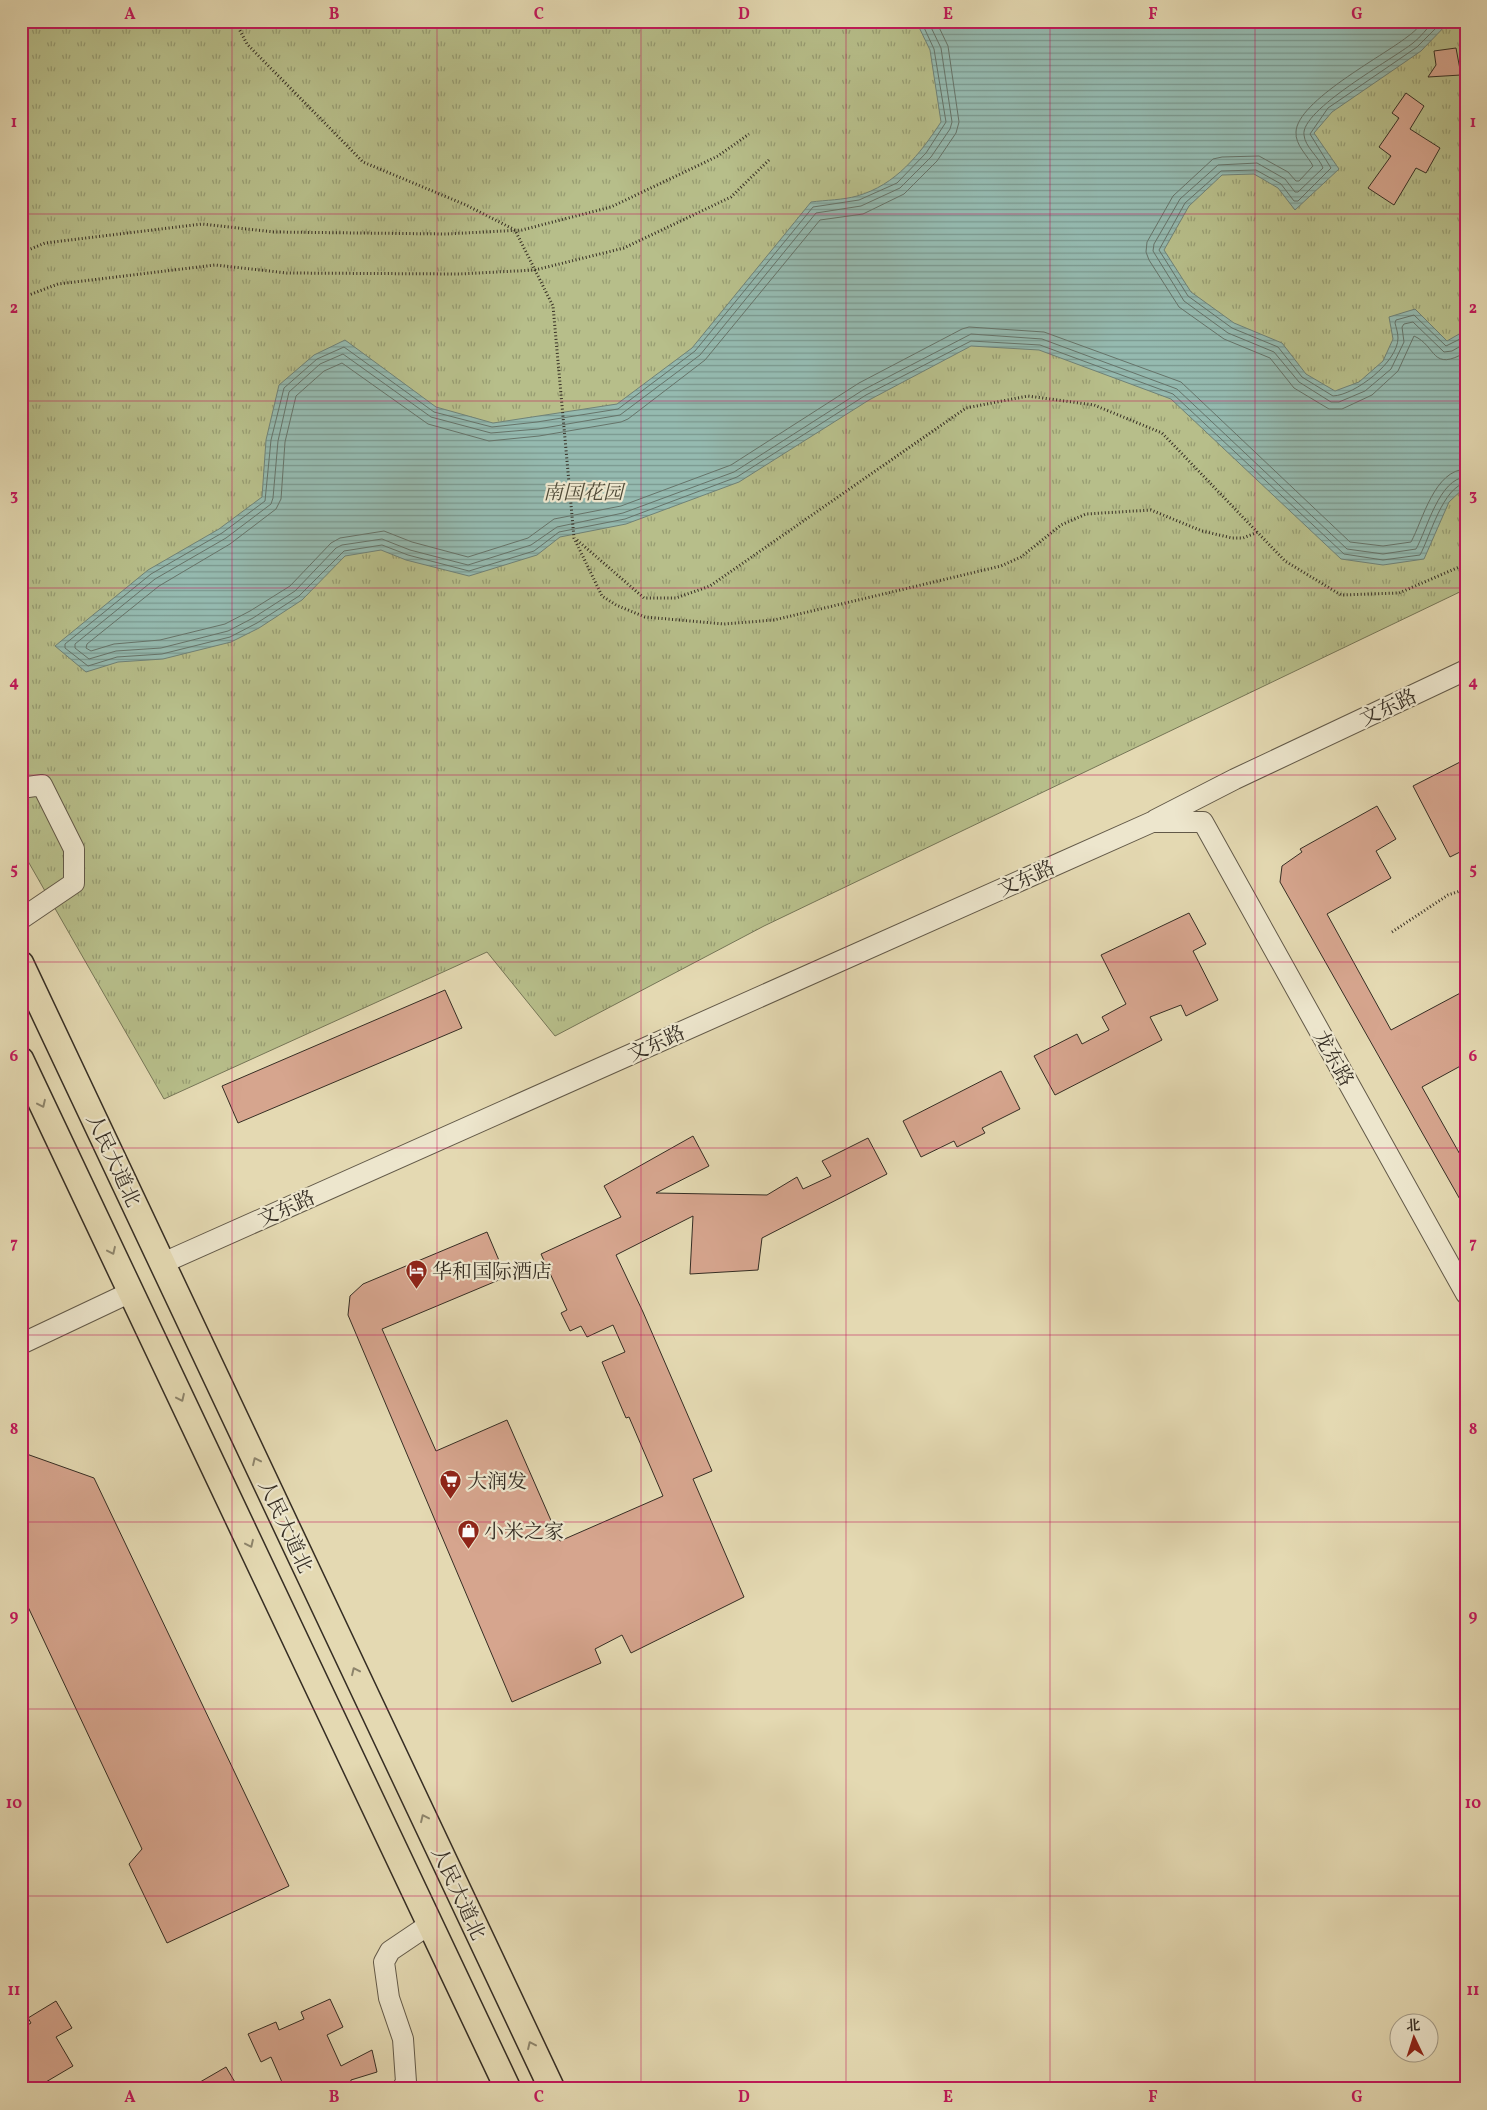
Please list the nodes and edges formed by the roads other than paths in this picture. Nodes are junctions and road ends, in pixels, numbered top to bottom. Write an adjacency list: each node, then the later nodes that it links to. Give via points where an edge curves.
1 (1466, 670): 4 (street, 文东路)
2 (21, 788): 5 (street, via 42,785 74,849 74,883)
3 (1203, 822): 4 (street, 文东路); 10 (street, 龙东路)
4 (1149, 823): 8 (street, 文东路)
5 (21, 919)
6 (21, 964): 8 (main road, 人民大道北)
7 (21, 1060): 9 (main road, 人民大道北, one-way to 9)
8 (162, 1263): 15 (main road, 人民大道北, one-way to 8)
9 (131, 1292): 11 (street); 12 (main road, 人民大道北, one-way to 12)
10 (1466, 1294)
11 (21, 1344)
12 (430, 1924): 13 (street, via 390,1951 384,1962 388,1998 403,2039 406,2082); 14 (main road, 人民大道北)
13 (402, 2089)
14 (508, 2089)
15 (552, 2089)

